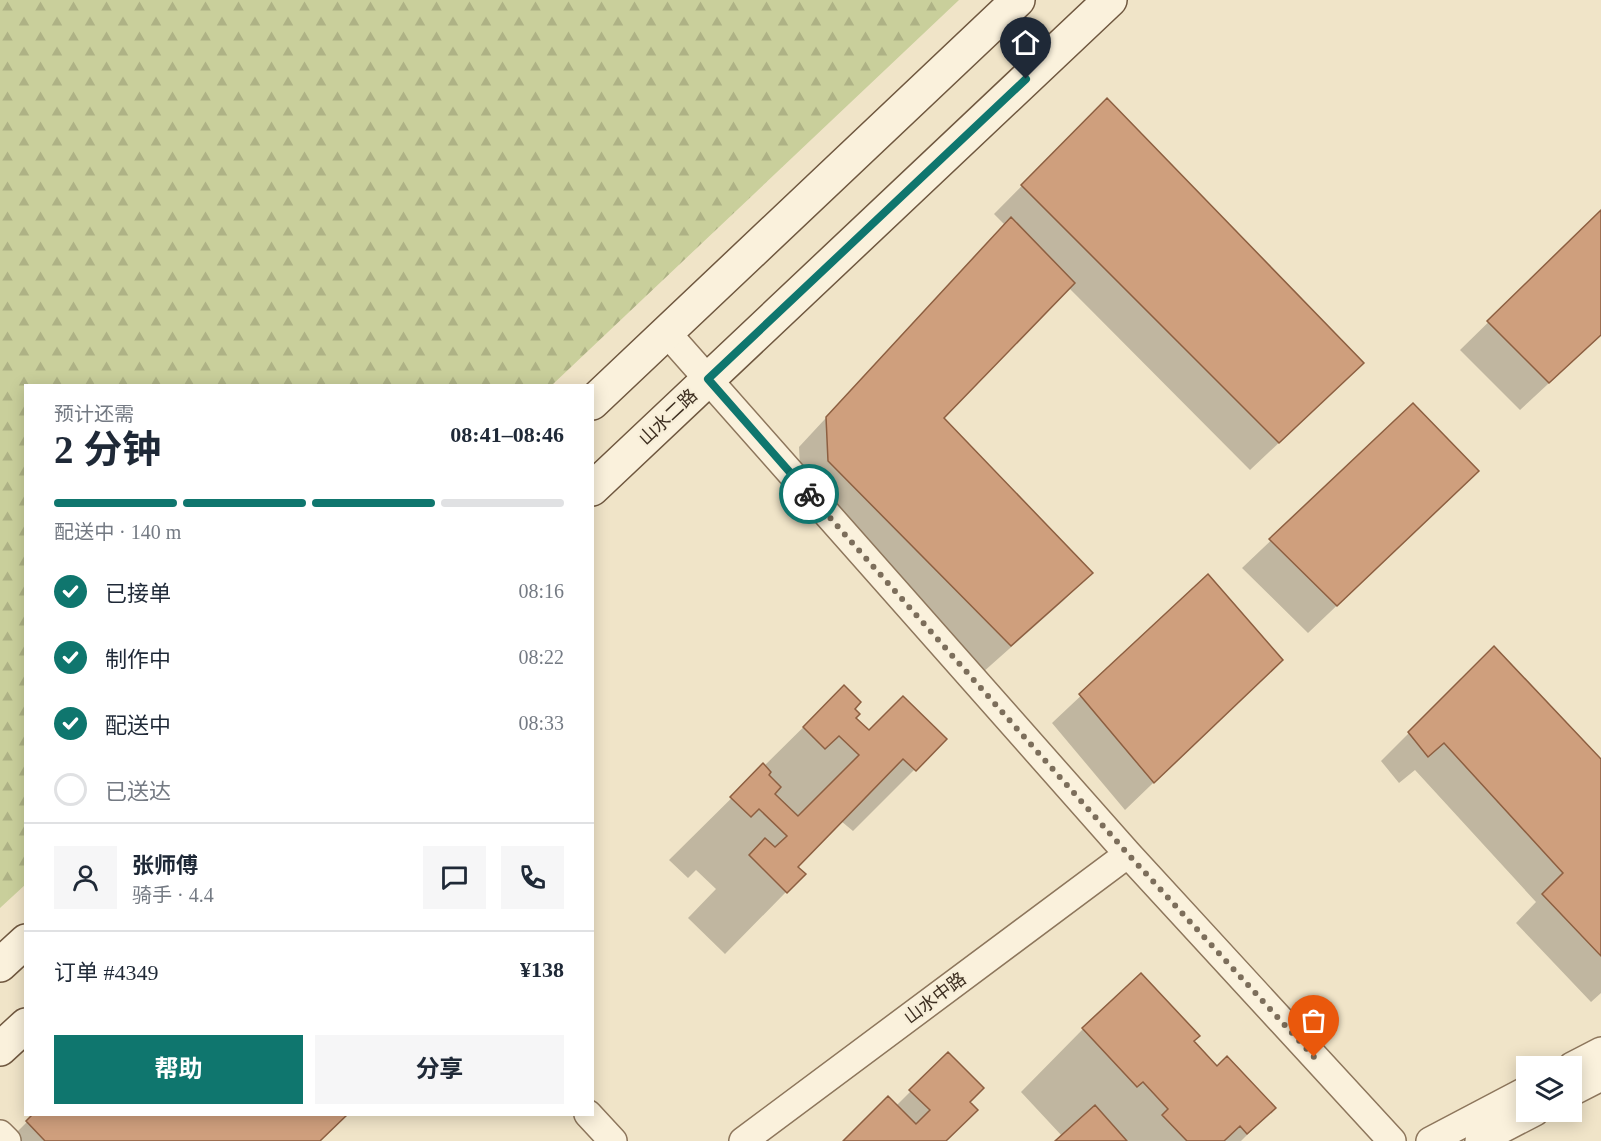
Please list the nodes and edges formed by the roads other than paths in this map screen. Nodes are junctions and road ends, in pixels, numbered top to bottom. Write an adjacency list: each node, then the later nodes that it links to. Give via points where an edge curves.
1 (1018, 0): 3 (street)
2 (1110, 0): 4 (street, 山水二路)
3 (667, 333): 4 (street); 5 (street)
4 (708, 379): 6 (street, 山水二路); 7 (street)
5 (594, 401)
6 (594, 487)
7 (1128, 854): 22 (street, 山水中路); 23 (street)
8 (24, 943): 9 (street)
9 (0, 965)
10 (24, 1027): 11 (street)
11 (0, 1049)
12 (1601, 1051): 13 (street)
13 (1582, 1061)
14 (1601, 1077): 15 (street)
15 (1582, 1087)
16 (1516, 1096): 24 (street)
17 (590, 1116): 21 (street)
18 (1516, 1122): 25 (street)
19 (0, 1134): 20 (street)
20 (6, 1141)
21 (613, 1141)
22 (743, 1141)
23 (1392, 1141)
24 (1430, 1141)
25 (1479, 1141)

